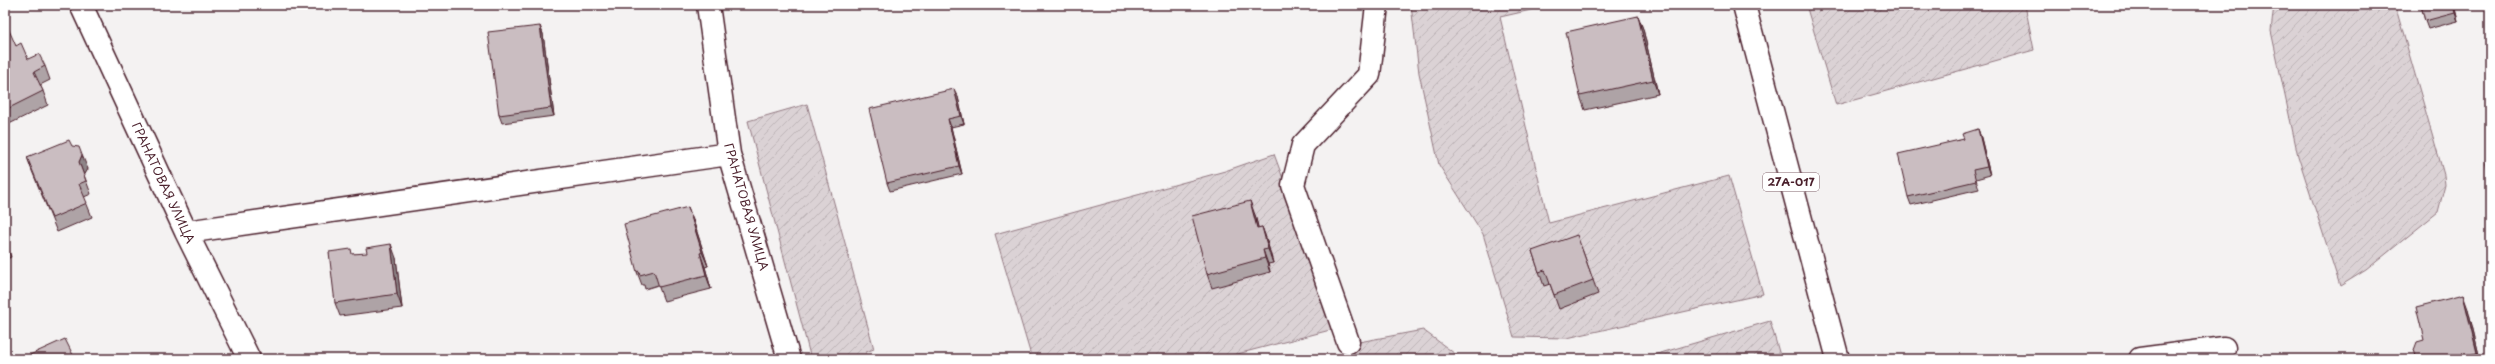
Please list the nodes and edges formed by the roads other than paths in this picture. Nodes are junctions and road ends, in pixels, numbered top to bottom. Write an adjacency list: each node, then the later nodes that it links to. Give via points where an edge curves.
1 (81, 5): 6 (street, ГРАНАТОВАЯ УЛИЦА)
2 (708, 5): 5 (street, ГРАНАТОВАЯ УЛИЦА)
3 (1377, 5): 7 (street, via 1369,75 1303,145 1293,184)
4 (1744, 5): 11 (street, 27А-017)
5 (729, 154): 6 (street); 10 (street, ГРАНАТОВАЯ УЛИЦА)
6 (186, 232): 9 (street, ГРАНАТОВАЯ УЛИЦА)
7 (1348, 342)
8 (2224, 348): 12 (street)
9 (249, 359)
10 (790, 359)
11 (1838, 359)
12 (2140, 359)

